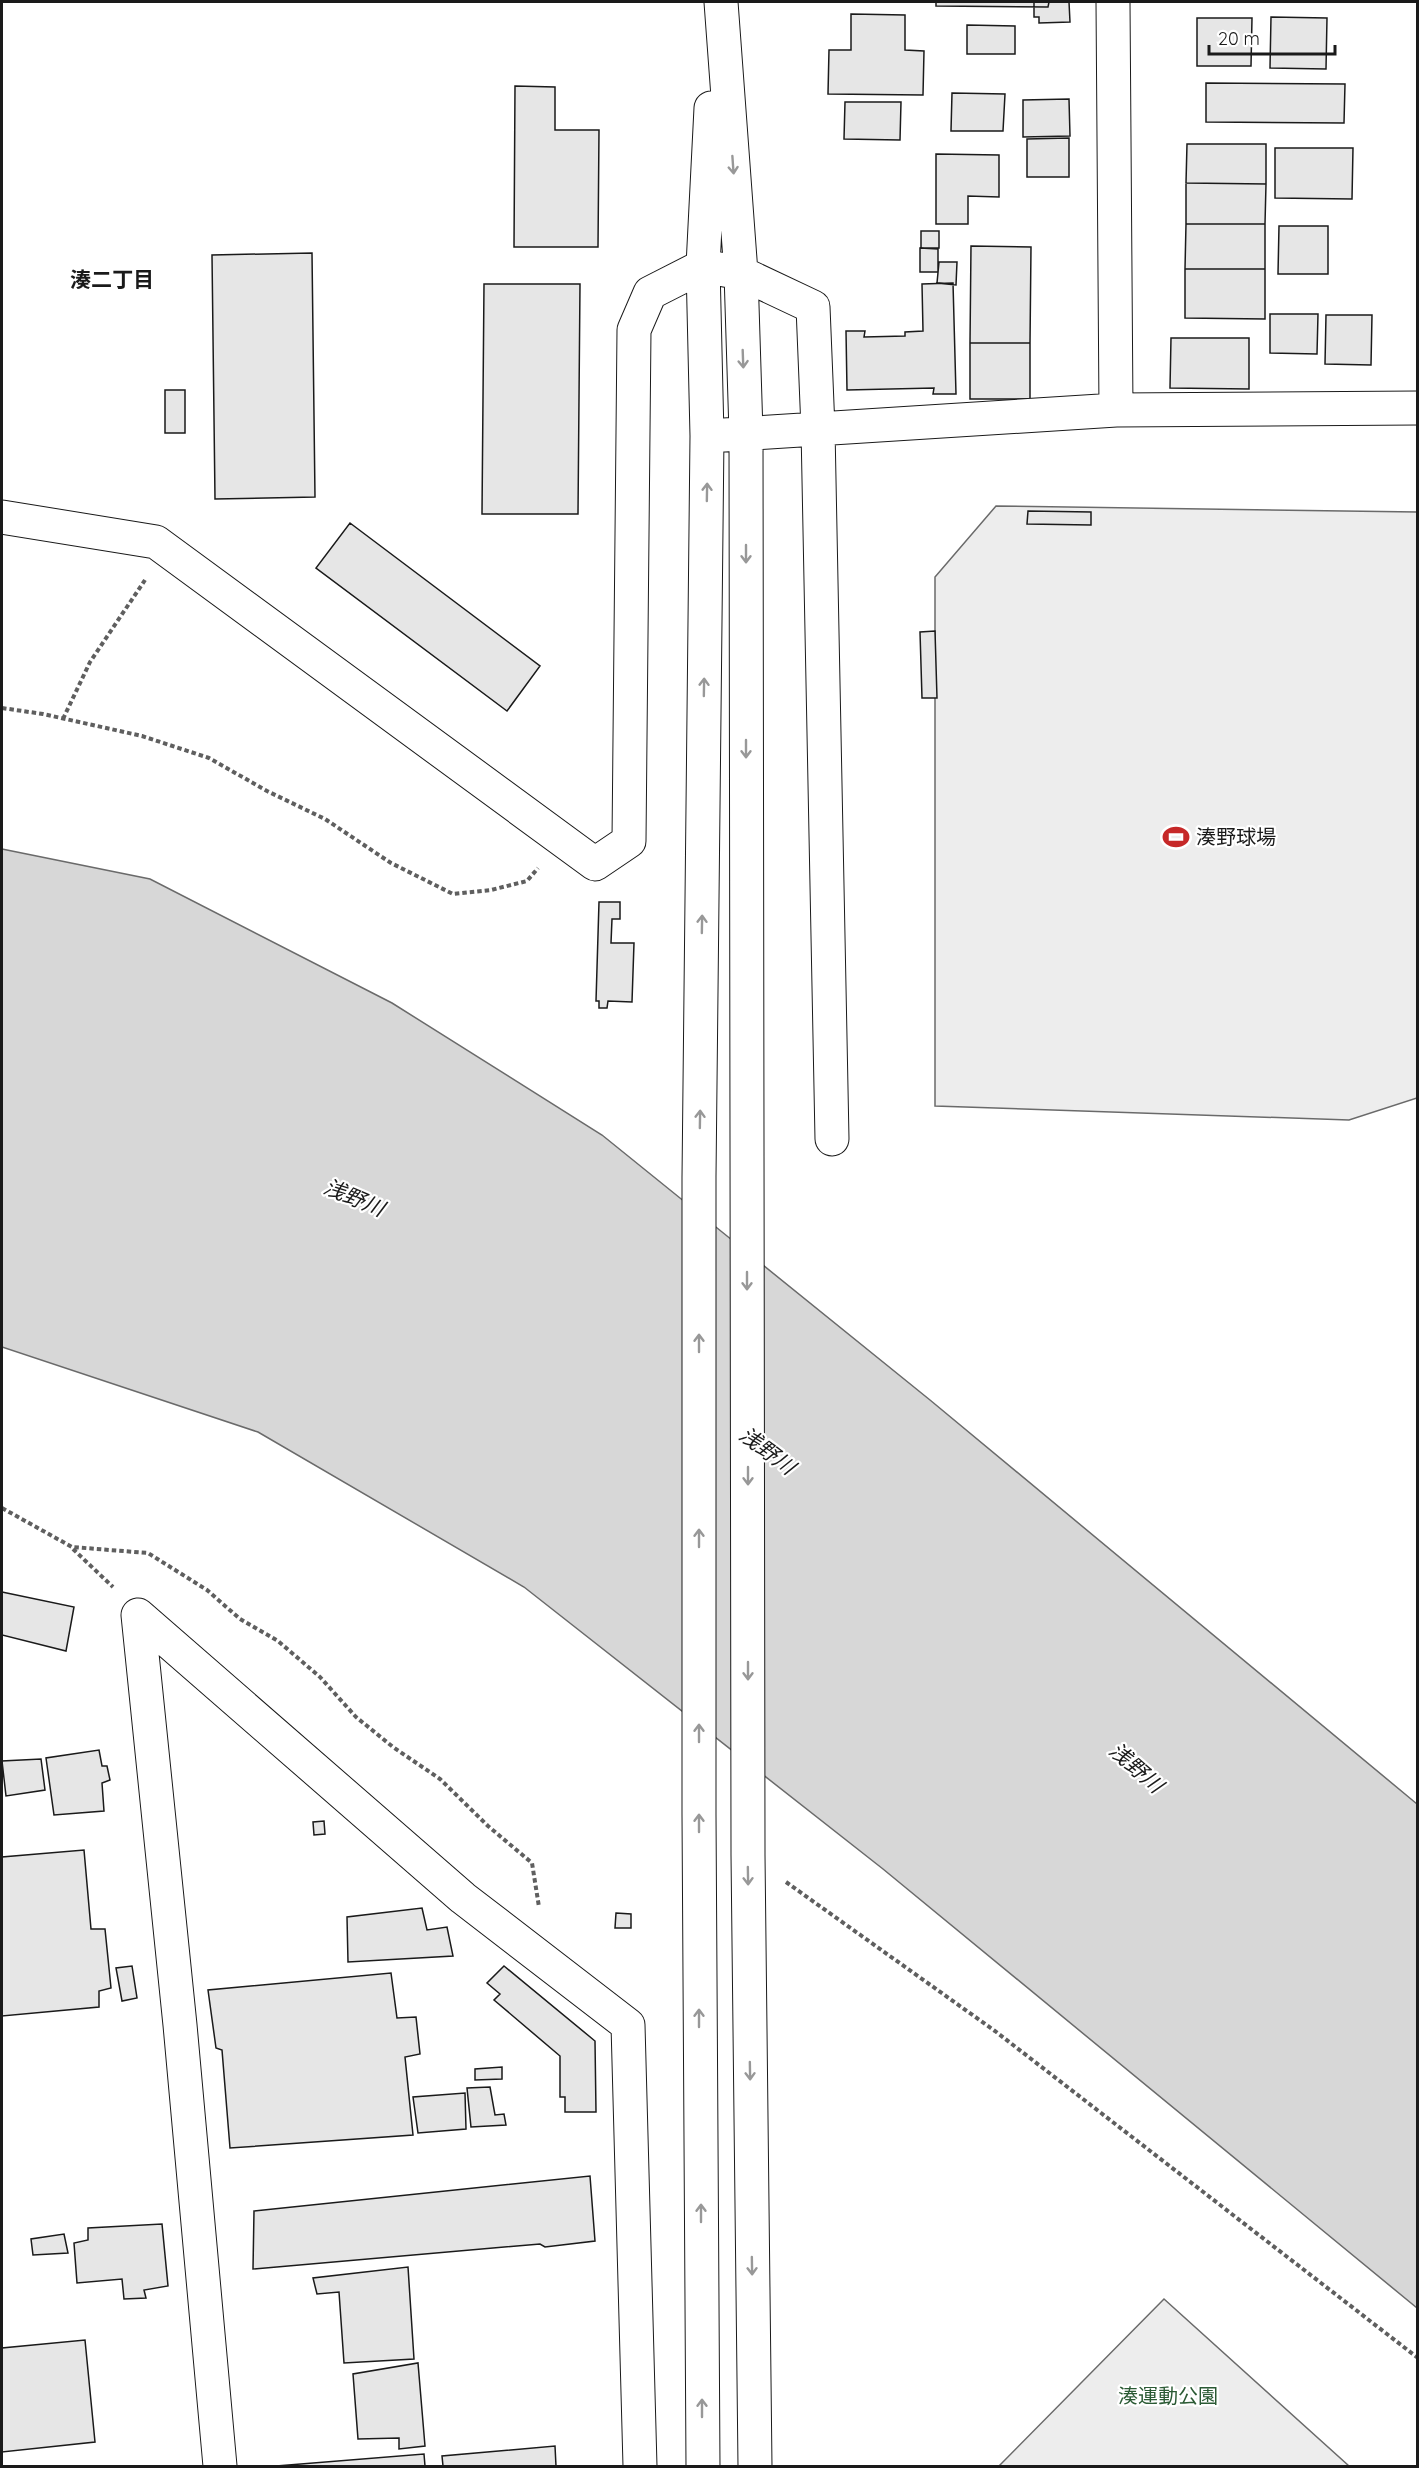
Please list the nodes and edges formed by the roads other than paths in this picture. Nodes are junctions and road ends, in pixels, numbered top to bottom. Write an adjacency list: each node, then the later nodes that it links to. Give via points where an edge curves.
1 (719, 2): 3 (street); 4 (street, one-way to 4)
2 (1113, 2): 6 (street)
3 (703, 266): 4 (street); 9 (street); 10 (street, via 650,293 634,330 629,841 595,864 156,542)
4 (741, 273): 7 (street, via 813,307); 8 (street, one-way to 8)
5 (1418, 408): 6 (street)
6 (1116, 411): 7 (street)
7 (818, 429): 8 (street); 11 (street)
8 (746, 433): 9 (street); 15 (street, one-way to 15, via 748,1855)
9 (707, 436): 14 (street, one-way to 9, via 699,1178)
10 (2, 517)
11 (832, 1139)
12 (220, 2466): 13 (street, via 138,1615 463,1898 628,2025)
13 (640, 2466)
14 (703, 2466)
15 (755, 2466)

